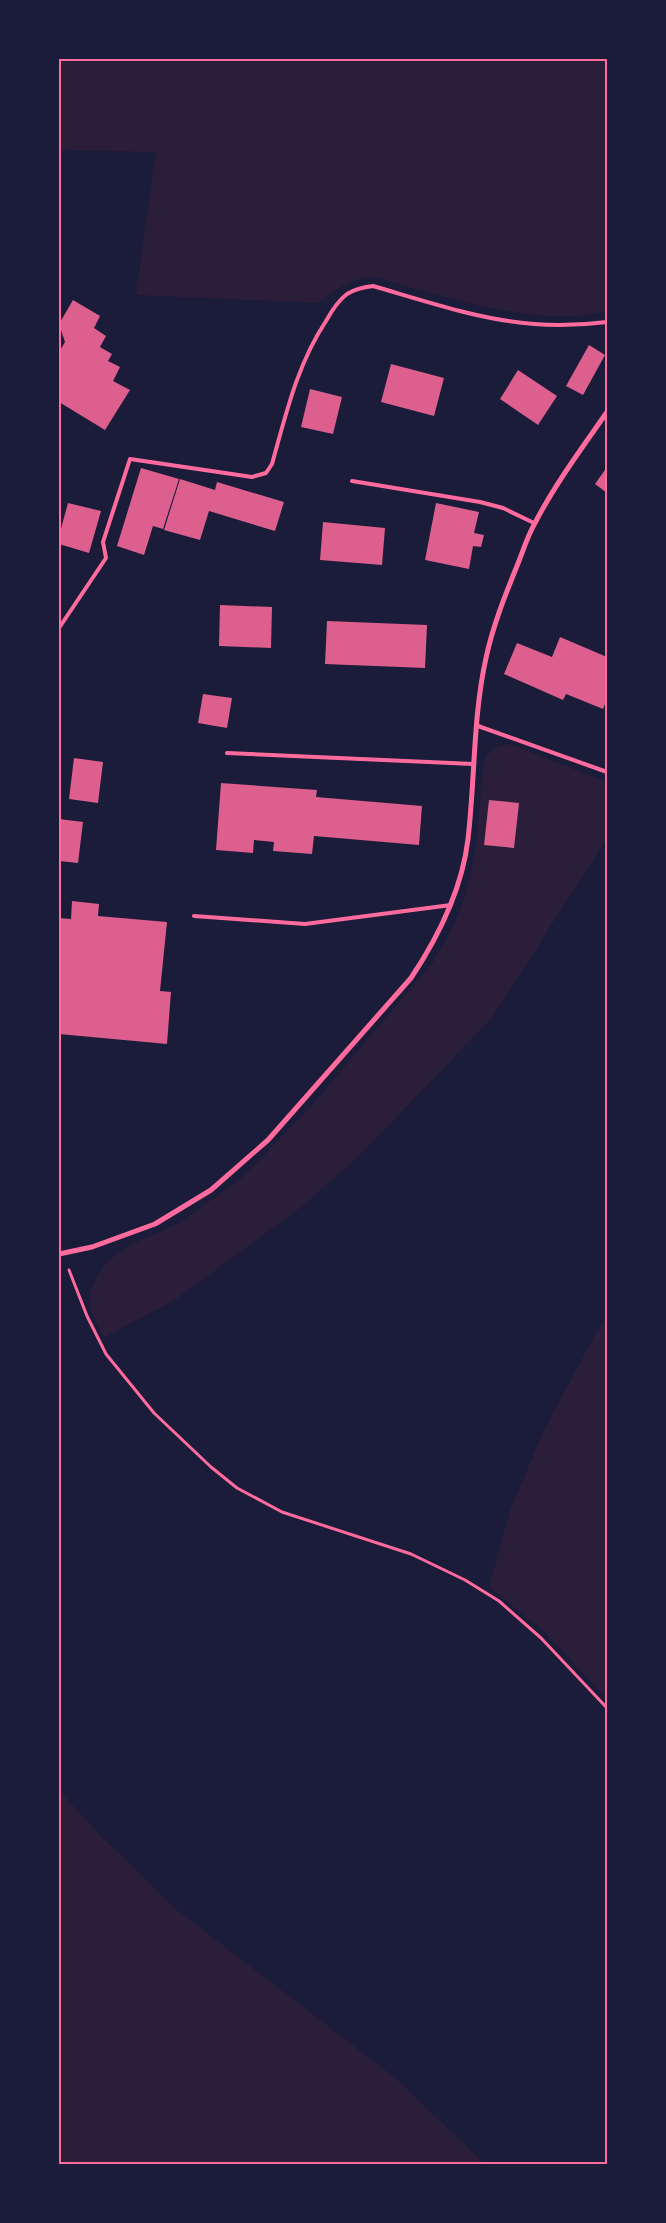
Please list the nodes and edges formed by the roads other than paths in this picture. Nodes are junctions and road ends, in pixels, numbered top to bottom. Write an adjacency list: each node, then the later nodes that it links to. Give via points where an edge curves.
1 (607, 322): 5 (lane, via 533,324 466,312 373,286 348,294 330,313 298,374 272,464 266,474 252,477 130,459 103,542 106,558)
2 (607, 412): 4 (street)
3 (352, 481): 4 (lane, via 480,502 503,508)
4 (534, 524): 6 (street, via 492,633)
5 (59, 628)
6 (478, 726): 8 (street); 9 (lane)
7 (227, 753): 8 (lane)
8 (474, 764): 10 (street, via 468,840)
9 (607, 772)
10 (451, 905): 11 (lane, via 305,924); 12 (street, via 431,948 411,978 268,1140 242,1164 211,1190 155,1224 92,1247)
11 (194, 916)
12 (60, 1254)

